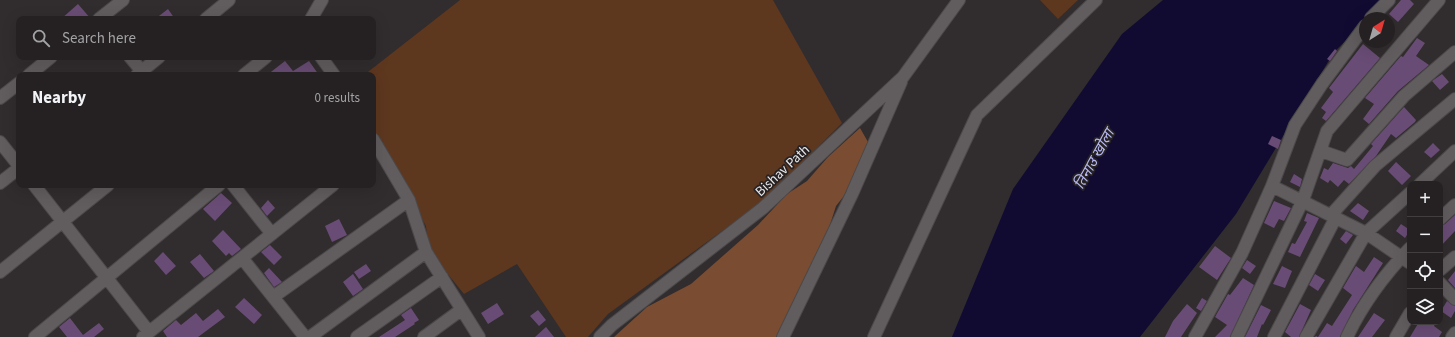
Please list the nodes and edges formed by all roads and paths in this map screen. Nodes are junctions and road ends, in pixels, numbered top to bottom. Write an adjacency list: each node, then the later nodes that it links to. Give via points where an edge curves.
1 (123, 0): 9 (street)
2 (229, 0): 10 (street)
3 (322, 0): 11 (street)
4 (959, 0): 24 (street, Bishav Path)
5 (1096, 0): 74 (street, via 977,115)
6 (1389, 0): 8 (street)
7 (1439, 0): 30 (street, via 1327,131)
8 (1377, 12)
9 (104, 16)
10 (210, 16)
11 (312, 16)
12 (1359, 34): 36 (street, via 1295,125)
13 (1455, 52): 30 (street, via 1404,96 1347,160)
14 (48, 60): 19 (street)
15 (132, 60): 20 (street)
16 (156, 60): 21 (street)
17 (262, 60): 22 (street)
18 (323, 60): 23 (street)
19 (33, 72)
20 (140, 72)
21 (143, 72)
22 (248, 72)
23 (332, 72)
24 (903, 77): 72 (street, Bishav Path, via 763,208 612,324); 73 (street, via 852,194)
25 (16, 85): 26 (street)
26 (0, 98)
27 (1455, 99): 46 (street, via 1375,166)
28 (0, 142): 32 (street)
29 (376, 149): 43 (street)
30 (1321, 151): 44 (street)
31 (1455, 151): 34 (street)
32 (16, 163)
33 (16, 170): 35 (street)
34 (1423, 181)
35 (0, 183)
36 (1272, 186): 44 (street); 75 (street, via 1242,253)
37 (36, 188): 48 (street)
38 (104, 188): 48 (street)
39 (215, 188): 58 (street)
40 (235, 188): 50 (street)
41 (329, 188): 50 (street)
42 (1407, 196): 49 (street)
43 (409, 200): 51 (street); 60 (street)
44 (1303, 200): 46 (street); 76 (street)
45 (1455, 204): 47 (street)
46 (1333, 216): 49 (street); 77 (street)
47 (1442, 217)
48 (62, 222): 56 (street); 58 (street)
49 (1366, 233): 54 (street); 78 (street)
50 (272, 234): 53 (street)
51 (426, 252): 57 (street); 68 (street)
52 (1455, 257): 55 (street)
53 (242, 258): 60 (street); 65 (street)
54 (1405, 260): 79 (street, via 1358,312)
55 (1443, 267)
56 (0, 272)
57 (442, 277): 62 (street); 69 (street)
58 (107, 278): 65 (street); 66 (street)
59 (1443, 286): 61 (street)
60 (273, 297): 67 (street)
61 (1455, 299)
62 (461, 310): 70 (street); 71 (street)
63 (1407, 318): 80 (street)
64 (1455, 332): 81 (street)
65 (146, 335)
66 (36, 337)
67 (305, 337)
68 (310, 337)
69 (357, 337)
70 (424, 337)
71 (479, 337)
72 (600, 337)
73 (783, 337)
74 (874, 337)
75 (1195, 337)
76 (1236, 337)
77 (1274, 337)
78 (1306, 337)
79 (1347, 337)
80 (1396, 337)
81 (1452, 337)

